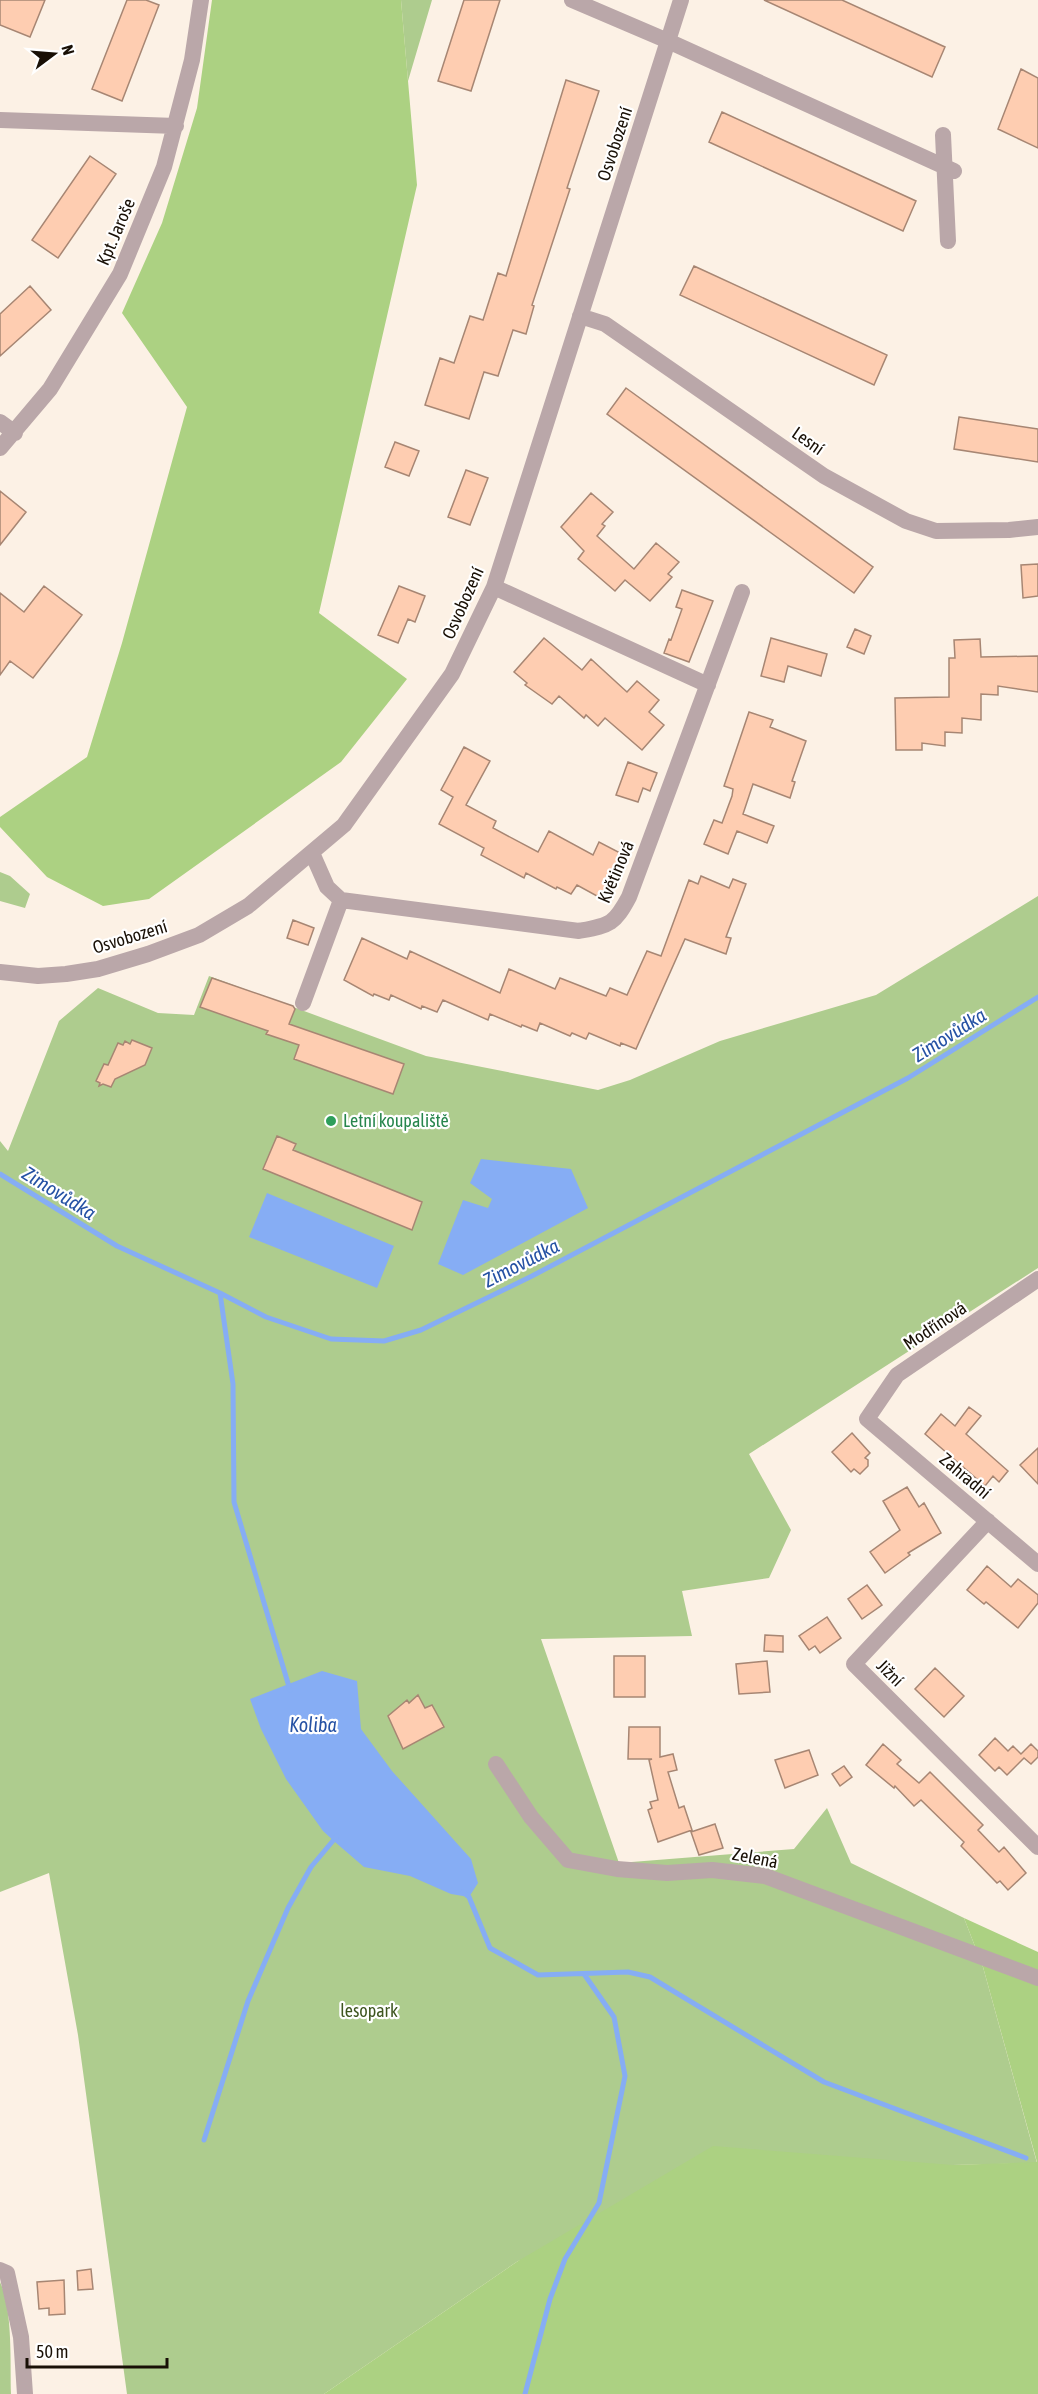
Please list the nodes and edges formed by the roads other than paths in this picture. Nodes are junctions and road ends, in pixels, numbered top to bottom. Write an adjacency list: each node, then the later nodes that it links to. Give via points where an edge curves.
1 (201, 0): 6 (street, Kpt. Jaroše)
2 (572, 0): 4 (street)
3 (681, 0): 4 (street, Osvobození)
4 (668, 41): 8 (street); 10 (street, Osvobození)
5 (0, 120): 6 (street)
6 (176, 126): 12 (street, Kpt. Jaroše, via 164,167 120,274 50,389)
7 (942, 135): 8 (street)
8 (949, 169): 9 (street)
9 (948, 241)
10 (580, 316): 14 (street, Lesní, via 605,324 824,476 906,521 936,531); 15 (street, Osvobození)
11 (0, 422): 12 (street)
12 (15, 433): 13 (street, Kpt. Jaroše)
13 (0, 448)
14 (1038, 527)
15 (494, 587): 17 (street); 18 (street, Osvobození, via 452,674 344,825)
16 (741, 592): 17 (street, Květinová)
17 (708, 685): 19 (street, Květinová, via 618,918 579,931)
18 (312, 853): 19 (street, via 327,887); 20 (street, Osvobození, via 248,906 199,935 98,969 38,976)
19 (341, 900): 21 (street)
20 (0, 972)
21 (303, 1003)
22 (1038, 1279): 23 (street, Modřínová, via 897,1375)
23 (867, 1419): 24 (street, Zahradní)
24 (988, 1521): 25 (street, Zahradní); 27 (street, Jižní, via 854,1664)
25 (1038, 1564)
26 (496, 1764): 28 (street, Zelená, via 531,1817 568,1860 627,1870 712,1870 765,1876)
27 (1038, 1847)
28 (1038, 1978)
29 (0, 2270): 30 (street, via 7,2273 21,2337)
30 (24, 2394)

